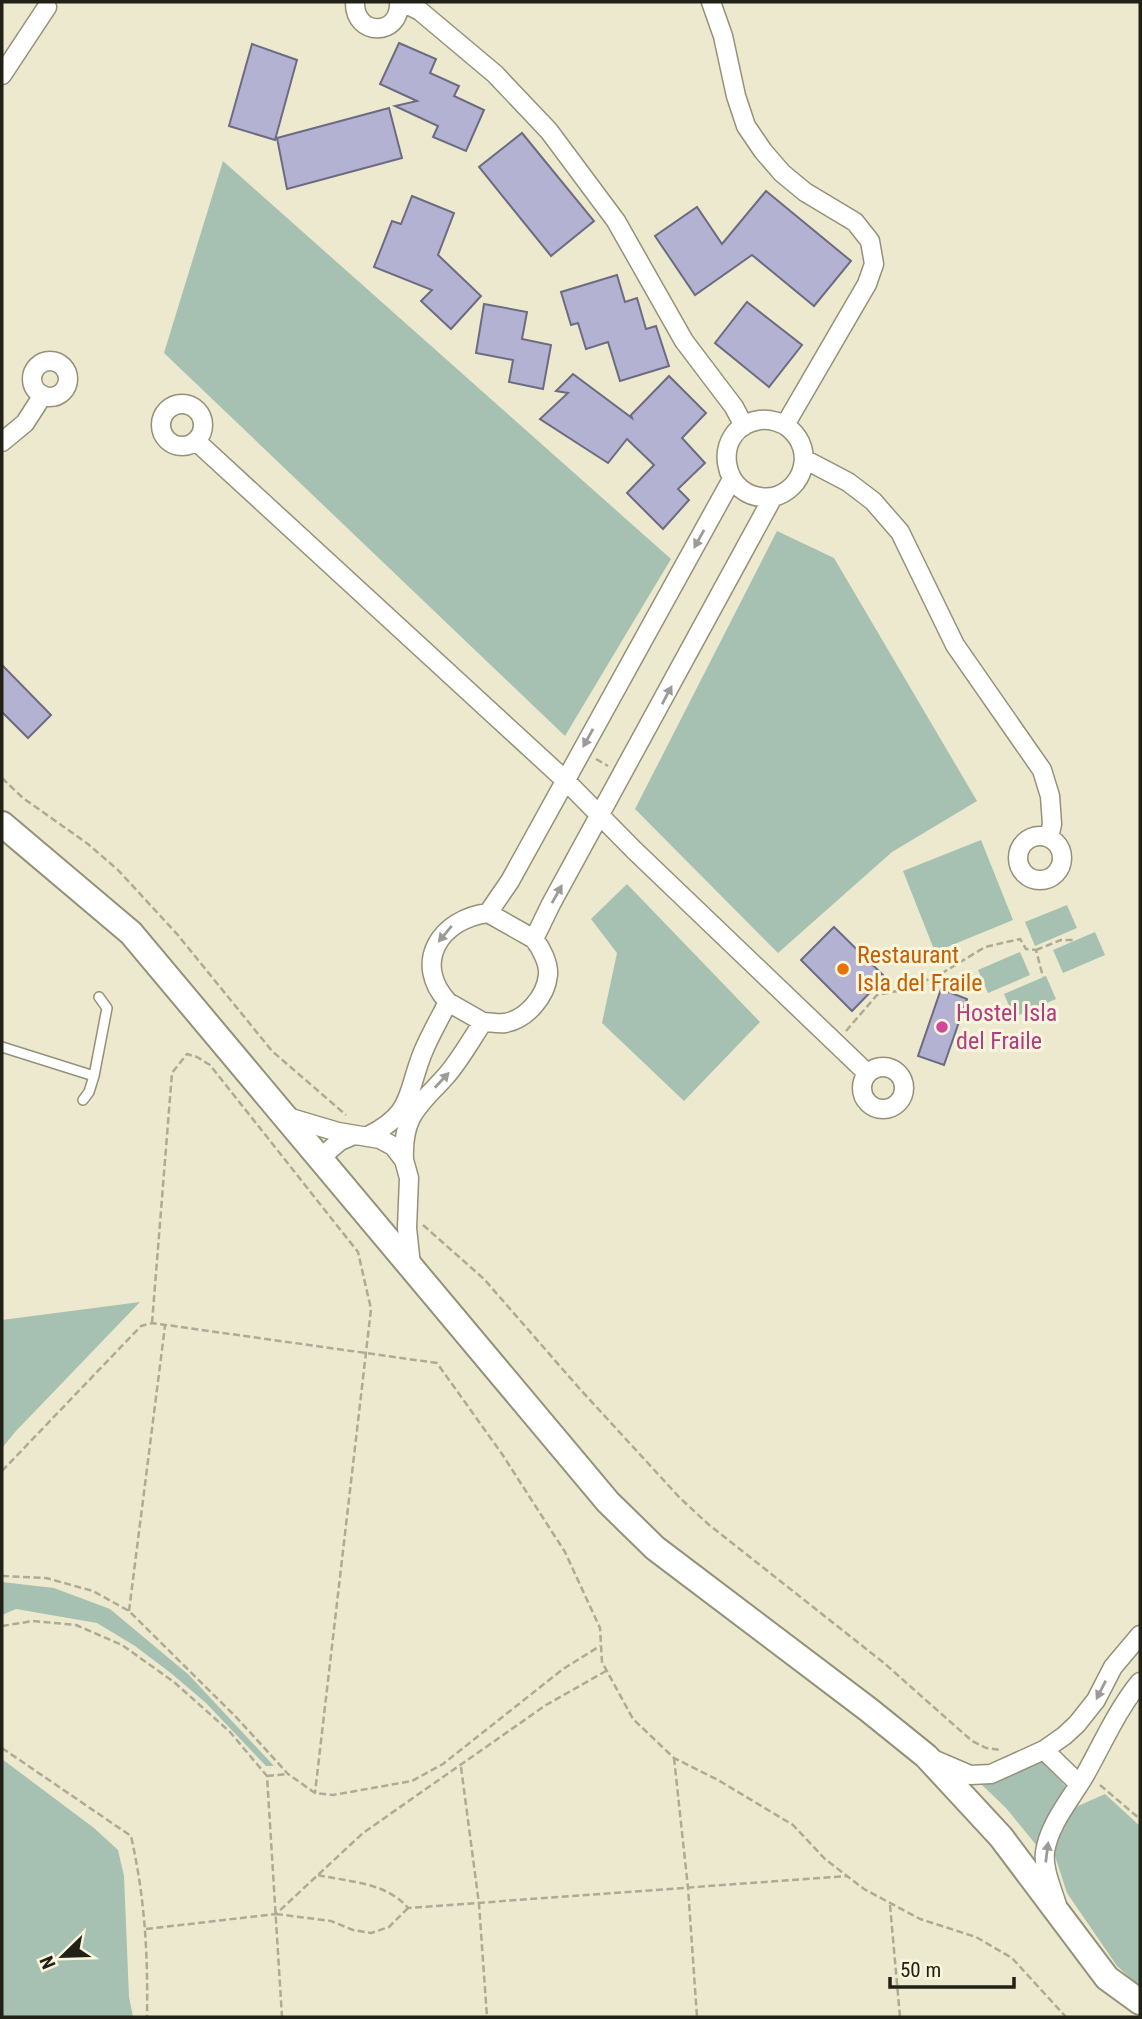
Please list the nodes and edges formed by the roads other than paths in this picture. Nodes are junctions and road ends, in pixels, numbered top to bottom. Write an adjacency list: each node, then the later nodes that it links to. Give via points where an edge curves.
1 (355, 2): 2 (street, via 358,17 374,28 393,22)
2 (401, 2): 8 (street, via 419,11 495,74 550,131 616,221 684,341)
3 (711, 2): 7 (street, via 746,126 782,173 855,222 870,242 874,264 867,285)
4 (47, 7): 5 (street)
5 (2, 75)
6 (43, 395): 10 (street, via 25,423)
7 (785, 425): 8 (street, via 765,420); 11 (street, via 801,443)
8 (744, 426): 12 (street, via 727,448 726,465)
9 (196, 441): 14 (street)
10 (2, 442)
11 (804, 459): 13 (street, via 794,485); 18 (street, via 873,500 900,532 955,645 1042,770 1050,796)
12 (732, 480): 13 (street, via 749,494); 14 (street, one-way to 14)
13 (773, 497): 15 (street, one-way to 13)
14 (565, 780): 15 (street); 20 (street)
15 (601, 815): 21 (street, one-way to 15); 26 (street)
16 (2, 824): 19 (main road)
17 (2, 837): 19 (lane)
18 (1049, 838)
19 (42, 858): 29 (main road, via 131,933)
20 (488, 913): 21 (street); 23 (street, one-way to 23, via 457,921 437,943 432,977)
21 (534, 939): 24 (street, via 541,947 548,974 543,992 528,1013 506,1023)
22 (99, 997): 27 (lane, via 107,1008)
23 (448, 1002): 24 (street); 30 (street, via 395,1121)
24 (483, 1022): 32 (street, one-way to 24, via 407,1126 418,1105 447,1074)
25 (2, 1047): 27 (lane)
26 (867, 1073)
27 (94, 1076): 28 (lane)
28 (83, 1100)
29 (282, 1115): 30 (street); 31 (main road)
30 (361, 1135): 31 (street, via 340,1141); 32 (street, via 393,1146)
31 (319, 1159): 34 (main road)
32 (404, 1160): 33 (street)
33 (415, 1209): 34 (street); 35 (street, via 407,1228)
34 (383, 1234): 35 (main road)
35 (411, 1265): 39 (main road, via 608,1502 655,1548)
36 (1140, 1635): 38 (street, one-way to 38, via 1113,1667 1077,1724)
37 (1140, 1682): 40 (street)
38 (1044, 1749): 39 (street, via 991,1774 970,1775); 40 (street)
39 (926, 1756): 41 (main road, via 1001,1837)
40 (1079, 1784): 41 (street, one-way to 40, via 1045,1862 1046,1849 1052,1829)
41 (1060, 1918): 42 (main road, via 1107,1978)
42 (1140, 2002)

